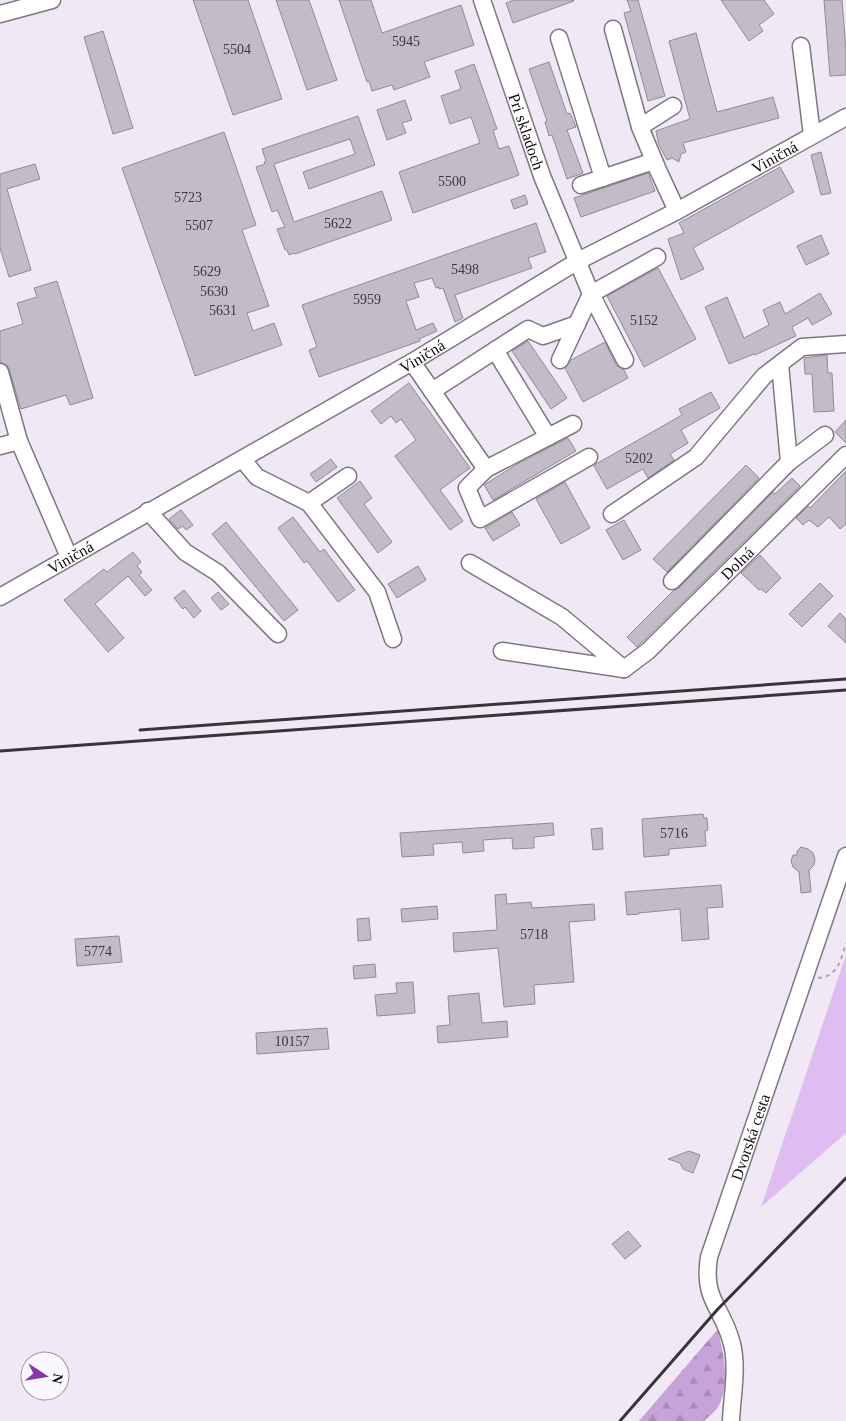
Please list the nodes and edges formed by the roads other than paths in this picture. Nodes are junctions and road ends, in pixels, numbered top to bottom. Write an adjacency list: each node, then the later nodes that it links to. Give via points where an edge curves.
1 (52, 0): 3 (street)
2 (482, 0): 16 (street, Pri skladoch, via 542,176)
3 (0, 14)
4 (614, 29): 9 (street)
5 (558, 38): 12 (street)
6 (801, 46): 10 (street)
7 (673, 106): 9 (street)
8 (846, 117): 10 (street, Viničná)
9 (640, 127): 11 (street)
10 (812, 135): 14 (street, Viničná)
11 (654, 161): 12 (street); 14 (street)
12 (603, 178): 13 (street)
13 (581, 185)
14 (677, 211): 16 (street, Viničná)
15 (657, 257): 17 (street)
16 (578, 261): 17 (street, Pri skladoch); 23 (street, Viničná)
17 (591, 294): 18 (street); 22 (street, Pri skladoch)
18 (577, 324): 20 (street, via 543,336 528,329); 21 (street)
19 (846, 344): 24 (street, via 802,347)
20 (495, 350): 26 (street); 29 (street)
21 (560, 360)
22 (626, 360)
23 (412, 362): 26 (street); 34 (street, Viničná)
24 (780, 364): 35 (street); 40 (street, via 764,376 696,457)
25 (0, 372): 30 (street)
26 (432, 391): 36 (street)
27 (574, 424): 29 (street)
28 (825, 435): 35 (street)
29 (548, 437): 36 (street)
30 (19, 441): 31 (street); 41 (street)
31 (0, 446)
32 (846, 455): 48 (street, Dolná, via 648,651)
33 (589, 457): 36 (street, via 480,519 468,488)
34 (243, 460): 38 (street, via 257,477); 39 (street, Viničná)
35 (789, 462): 43 (street)
36 (486, 469)
37 (348, 476): 38 (street)
38 (309, 503): 46 (street, via 377,592)
39 (148, 511): 41 (street, Viničná); 45 (street, via 184,552 218,573)
40 (612, 514)
41 (69, 557): 44 (street, Viničná)
42 (470, 564): 48 (street, via 562,617)
43 (672, 581)
44 (0, 597)
45 (278, 634)
46 (393, 639)
47 (502, 652): 48 (street)
48 (624, 669)
49 (846, 856): 50 (street, Dvorská cesta, via 708,1262 710,1294 729,1335 734,1356)
50 (731, 1421)

